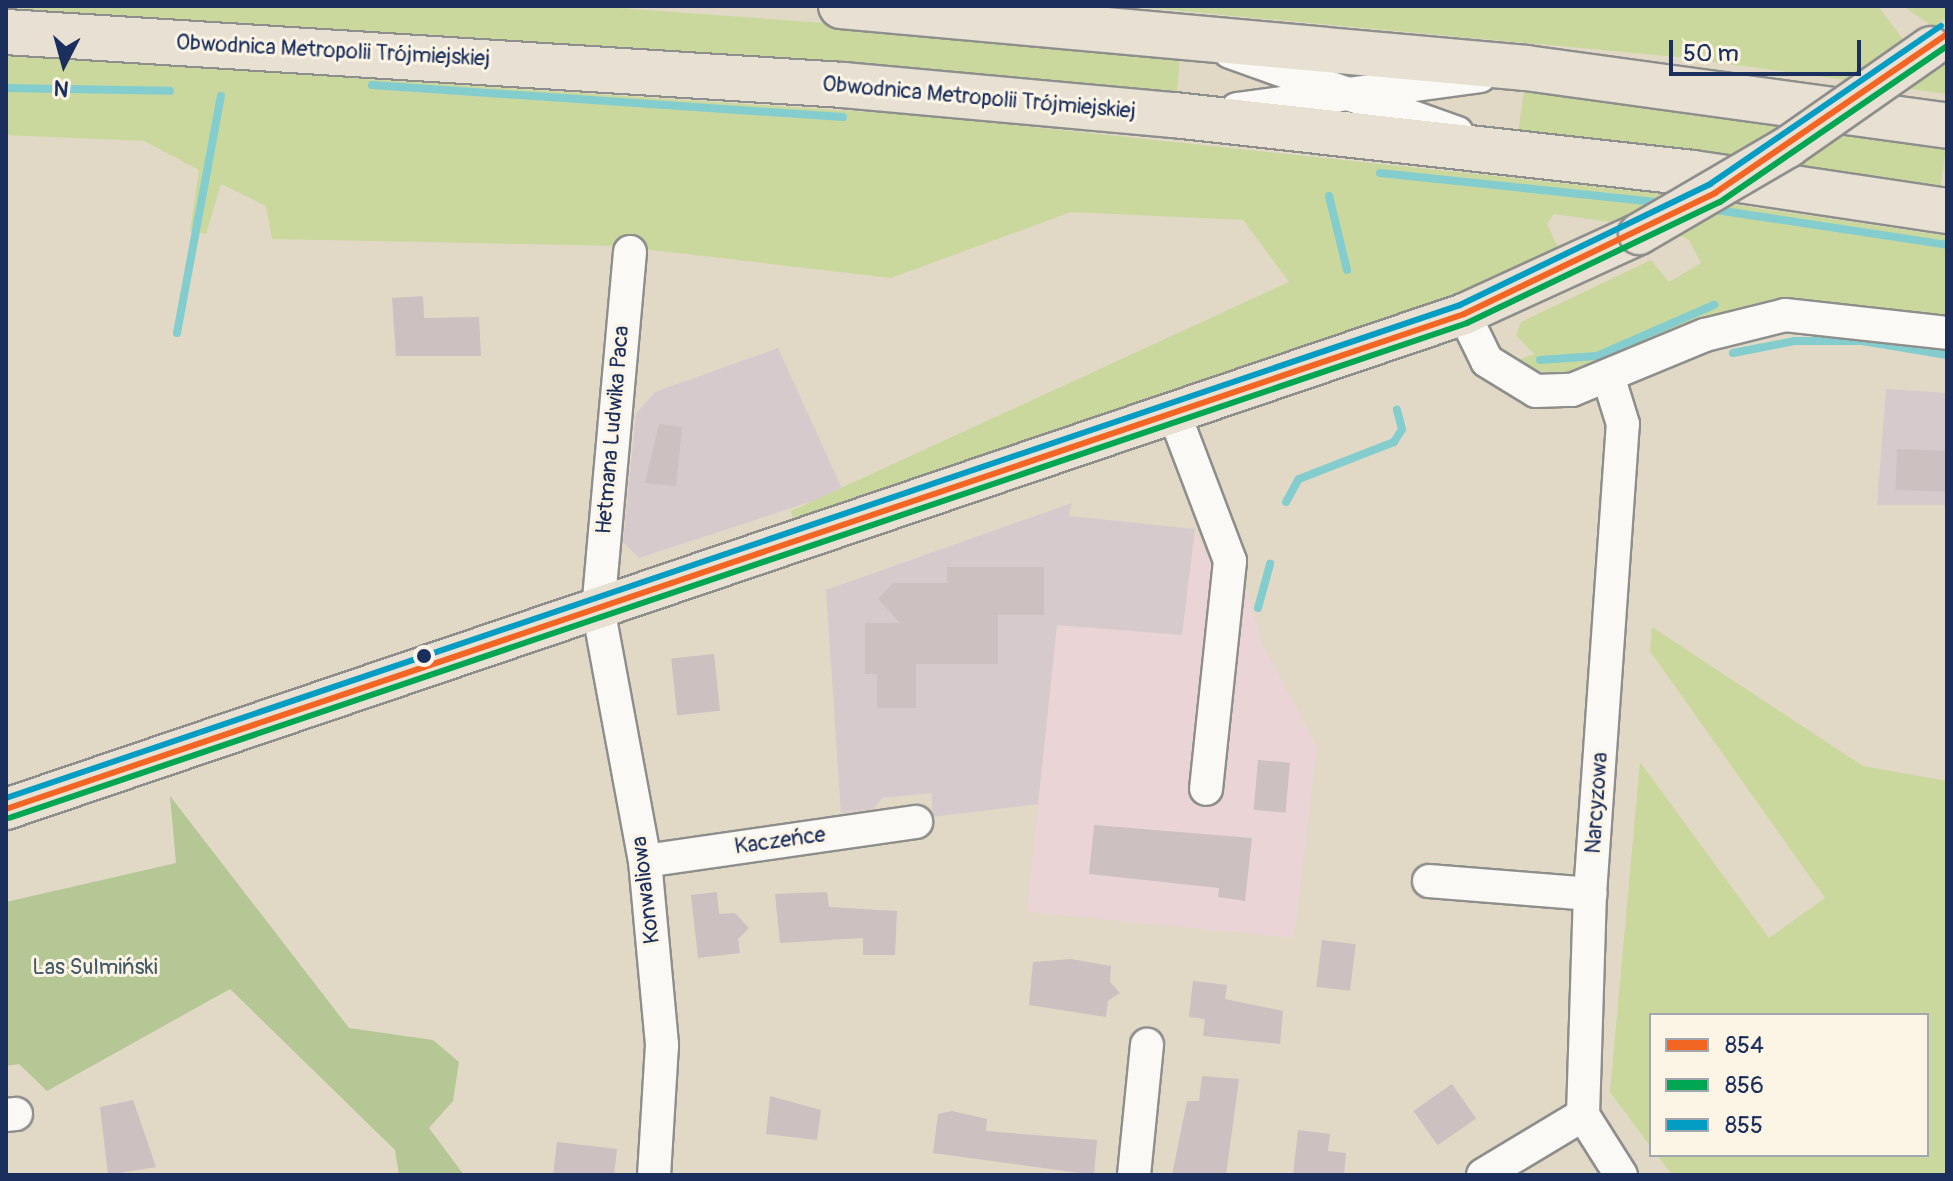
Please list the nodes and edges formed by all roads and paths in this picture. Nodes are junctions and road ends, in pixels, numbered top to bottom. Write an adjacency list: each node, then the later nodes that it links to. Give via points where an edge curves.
1 (841, 6): 3 (highway)
2 (6, 32): 7 (highway, Obwodnica Metropolii Trójmiejskiej, via 796,82)
3 (1182, 33): 5 (highway); 6 (street)
4 (1939, 41): 12 (main road, bridge, via 1788,147 1639,234)
5 (1526, 68): 6 (street); 8 (highway)
6 (1346, 98): 7 (street); 9 (street)
7 (1174, 115): 9 (highway, Obwodnica Metropolii Trójmiejskiej)
8 (1947, 126)
9 (1517, 152): 10 (highway, Obwodnica Metropolii Trójmiejskiej)
10 (1947, 211)
11 (630, 252): 16 (street, Hetmana Ludwika Paca)
12 (1464, 314): 14 (street, via 1477,348 1501,377 1536,391); 15 (main road)
13 (1947, 333): 14 (street, via 1785,315 1705,335)
14 (1609, 379): 22 (street, Narcyzowa, via 1623,438)
15 (1175, 416): 16 (main road); 17 (street, via 1230,561)
16 (598, 608): 18 (main road); 20 (street, Konwaliowa)
17 (1206, 789)
18 (6, 809)
19 (916, 822): 20 (street, Kaczeńce)
20 (645, 861): 25 (street, Konwaliowa, via 662,1045)
21 (1429, 881): 22 (street)
22 (1590, 894): 24 (street, Narcyzowa)
23 (1147, 1045): 26 (street)
24 (1583, 1115): 27 (street); 28 (street)
25 (654, 1175)
26 (1134, 1175)
27 (1483, 1175)
28 (1621, 1175)

